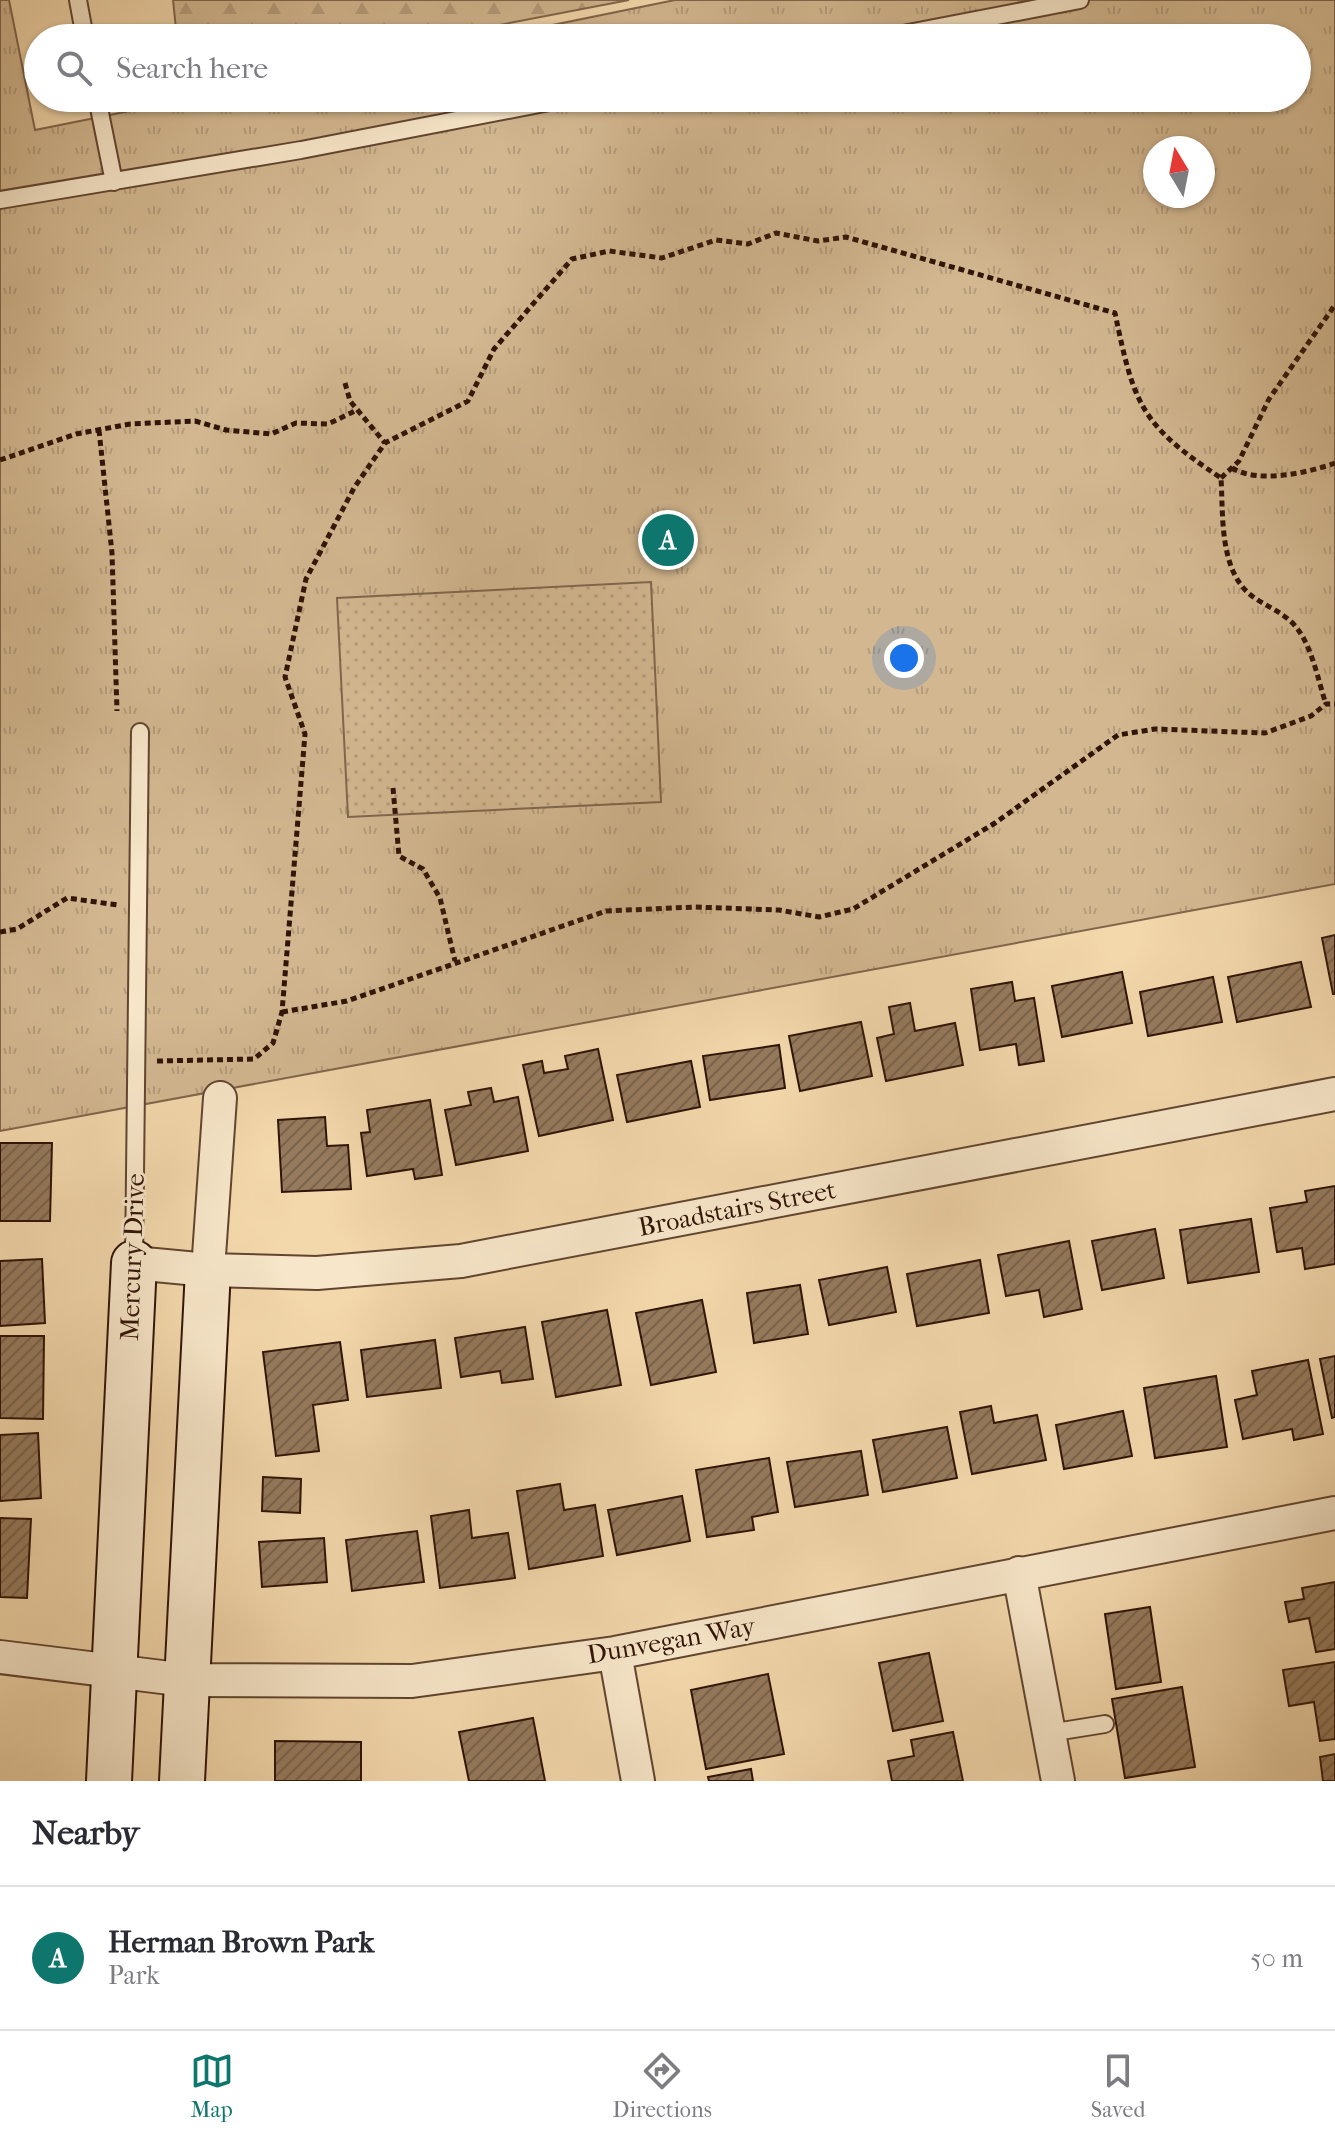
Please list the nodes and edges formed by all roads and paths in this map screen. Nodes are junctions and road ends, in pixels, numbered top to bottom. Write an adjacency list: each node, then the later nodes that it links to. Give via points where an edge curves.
1 (78, 0): 3 (lane)
2 (1080, 0): 4 (lane)
3 (82, 24)
4 (955, 24)
5 (100, 112): 7 (lane)
6 (494, 112): 7 (lane)
7 (114, 182): 8 (lane)
8 (0, 200)
9 (1335, 305): 16 (path, via 1269,399)
10 (345, 383): 11 (path)
11 (357, 410): 12 (path, via 328,424 296,423 271,434 195,421); 13 (path)
12 (99, 430): 14 (path); 20 (path, via 112,553)
13 (385, 443): 17 (path, via 468,401 494,349 572,259 609,251 662,258 716,240 748,244 776,233 818,241 846,237 1115,313 1128,378 1142,411 1182,452); 26 (path, via 354,488 306,579 285,677 305,734)
14 (0, 460)
15 (1335, 463): 16 (path, via 1245,477)
16 (1232, 468): 17 (path)
17 (1221, 478): 18 (path, via 1224,531 1236,579 1251,597 1290,620 1307,648)
18 (1326, 704): 19 (path); 25 (path, via 1311,716 1265,733 1155,729 1118,735 995,823 853,909 819,917 695,907 606,911)
19 (1335, 704)
20 (117, 711)
21 (140, 732): 23 (lane, Mercury Drive)
22 (393, 788): 25 (path, via 399,856 423,869 440,898)
23 (138, 908): 24 (path, via 67,898 17,929); 27 (lane, Mercury Drive)
24 (0, 932)
25 (455, 961): 26 (path, via 347,1001)
26 (282, 1012): 27 (path, via 273,1043 254,1059)
27 (136, 1062): 30 (lane, Mercury Drive)
28 (1335, 1094): 31 (street, Broadstairs Street, via 461,1261 317,1273)
29 (220, 1098): 31 (street)
30 (134, 1263): 31 (street, Broadstairs Street); 36 (street, Mercury Drive)
31 (208, 1270): 37 (street)
32 (1335, 1513): 33 (street, Dunvegan Way)
33 (1019, 1573): 34 (street, Dunvegan Way); 39 (street)
34 (615, 1653): 37 (street, Dunvegan Way, via 412,1681); 42 (street)
35 (0, 1657): 36 (street, Dunvegan Way)
36 (115, 1671): 37 (street, Dunvegan Way); 40 (street, Mercury Drive)
37 (186, 1680): 41 (street)
38 (1105, 1724): 39 (lane)
39 (1049, 1733): 43 (street)
40 (109, 1781)
41 (182, 1781)
42 (638, 1781)
43 (1058, 1781)

